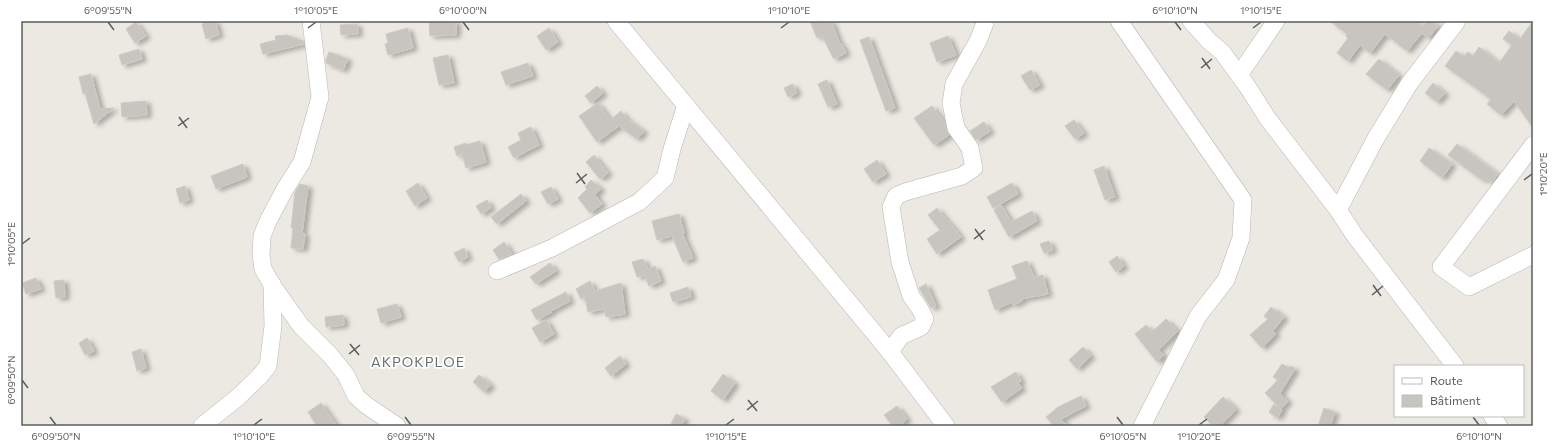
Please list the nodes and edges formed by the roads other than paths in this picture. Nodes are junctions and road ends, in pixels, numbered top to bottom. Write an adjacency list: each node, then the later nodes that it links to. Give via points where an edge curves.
1 (311, 21): 14 (street, via 320,97 302,162 284,189 262,236 263,269)
2 (616, 21): 9 (street)
3 (984, 21): 15 (street, via 978,42 954,84 951,103 956,128 970,148 974,168 962,176 900,194 890,207 904,276 911,296 925,319 921,327 901,336)
4 (1119, 21): 21 (street, via 1243,200 1241,238 1226,280 1198,316)
5 (1191, 21): 8 (street, via 1222,52)
6 (1276, 21): 8 (street)
7 (1457, 21): 11 (street, via 1409,84 1376,138)
8 (1239, 74): 11 (street, via 1268,119)
9 (686, 105): 13 (street, via 665,178 639,202 552,248); 15 (street)
10 (1533, 145): 12 (street, via 1440,267 1469,287)
11 (1338, 210): 16 (street)
12 (1533, 255)
13 (498, 271)
14 (272, 284): 18 (street, via 273,326 268,366 237,398); 19 (street, via 301,326 346,375 356,396)
15 (890, 352): 20 (street)
16 (1454, 365)
17 (1493, 417): 22 (street)
18 (202, 426)
19 (397, 426)
20 (946, 426)
21 (1142, 426)
22 (1499, 426)

